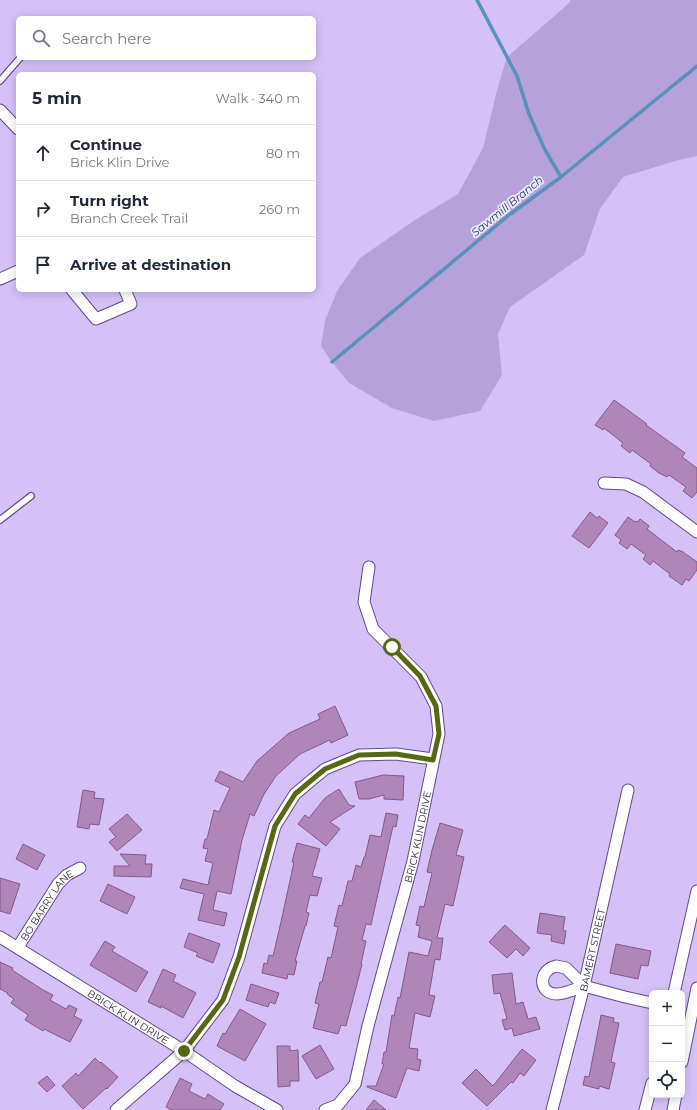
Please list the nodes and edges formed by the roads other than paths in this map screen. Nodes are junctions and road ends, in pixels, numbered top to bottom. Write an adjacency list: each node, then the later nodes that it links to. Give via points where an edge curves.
1 (18, 60): 2 (lane)
2 (0, 81)
3 (0, 110): 4 (street)
4 (16, 127)
5 (16, 272): 6 (street)
6 (0, 279)
7 (74, 292): 8 (street, via 96,319 131,304)
8 (126, 292)
9 (604, 483): 12 (street, via 626,484 643,492)
10 (31, 496): 11 (lane)
11 (0, 520)
12 (697, 532)
13 (369, 567): 14 (street, BRICK KLIN DRIVE, via 364,602 373,629 420,676 436,706 439,734)
14 (433, 760): 26 (street, via 396,754 359,755 325,769 295,794 275,826 239,957 223,1000); 31 (street, BRICK KLIN DRIVE, via 413,861 368,1026 355,1084 338,1105)
15 (628, 790): 20 (street, BAMERT STREET)
16 (80, 868): 19 (street, BO BARRY LANE, via 58,884)
17 (697, 891): 22 (street)
18 (0, 937): 19 (street, BRICK KLIN DRIVE)
19 (18, 947): 26 (street, BRICK KLIN DRIVE)
20 (584, 986): 23 (street); 32 (street, BAMERT STREET)
21 (697, 988): 24 (street)
22 (675, 990)
23 (649, 1002)
24 (692, 1012): 25 (street)
25 (685, 1047)
26 (184, 1051): 29 (street); 30 (street, BRICK KLIN DRIVE, via 235,1086)
27 (649, 1095): 33 (street)
28 (675, 1098): 34 (street)
29 (116, 1110)
30 (277, 1110)
31 (325, 1110)
32 (552, 1110)
33 (645, 1110)
34 (673, 1110)

